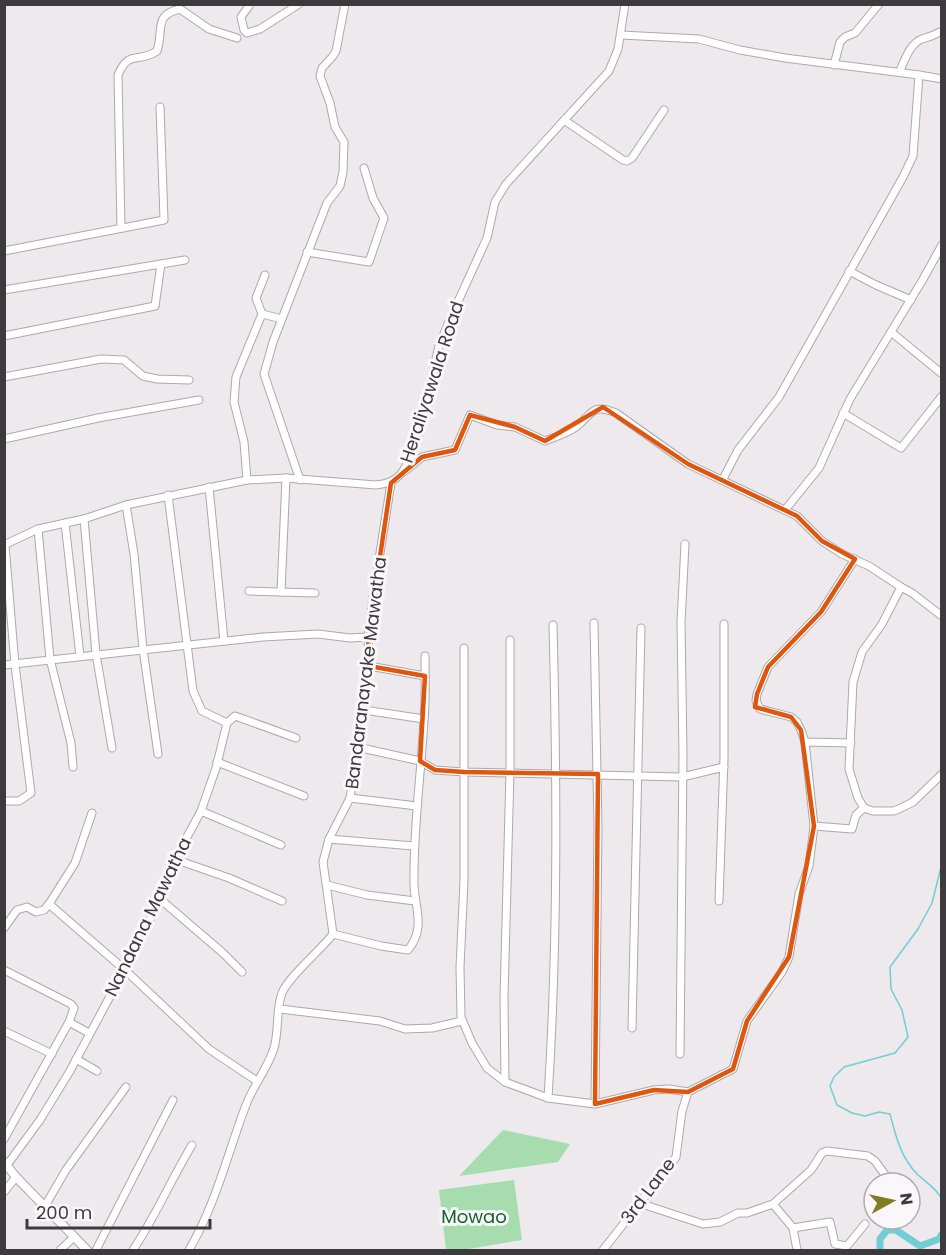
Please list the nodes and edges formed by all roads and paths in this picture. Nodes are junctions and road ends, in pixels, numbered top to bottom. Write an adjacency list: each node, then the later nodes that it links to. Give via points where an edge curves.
1 (299, 4): 4 (street, via 248,33 241,17)
2 (345, 4): 20 (street, via 336,51 320,76 334,127 344,142 343,172 340,186 327,203)
3 (625, 4): 7 (street, Heraliyawala Road)
4 (249, 6)
5 (877, 6): 9 (street, via 855,33 840,42)
6 (942, 30): 10 (street, via 919,40)
7 (621, 35): 9 (street, via 699,39 740,50); 15 (street, Heraliyawala Road, via 609,71)
8 (237, 38): 17 (street, via 209,29 180,9 161,19 157,51 147,58 132,58 123,63 118,75)
9 (834, 65): 11 (street)
10 (901, 68)
11 (919, 75): 12 (street); 23 (street, via 913,156)
12 (942, 79)
13 (160, 107): 17 (street, via 164,220)
14 (664, 110): 15 (street, via 627,161)
15 (564, 120): 38 (street, Heraliyawala Road, via 506,184 495,202 487,238 440,346 420,429)
16 (364, 168): 20 (street, via 384,218 369,262)
17 (121, 228): 19 (street)
18 (942, 245): 26 (street)
19 (4, 251)
20 (307, 252): 28 (street)
21 (185, 260): 22 (street)
22 (162, 264): 25 (street); 30 (street, via 155,306)
23 (849, 271): 26 (street); 40 (street, via 779,397 738,450)
24 (265, 275): 27 (street, via 256,298)
25 (4, 290)
26 (911, 300): 29 (street)
27 (262, 314): 28 (street); 41 (street, via 236,377 234,402 244,442)
28 (282, 319): 42 (street, via 264,374)
29 (891, 332): 31 (street); 36 (street)
30 (4, 336)
31 (941, 373)
32 (4, 377): 33 (street, via 101,359 124,360 143,376)
33 (189, 380)
34 (942, 396): 36 (street, via 901,448)
35 (200, 400): 37 (street)
36 (843, 413): 47 (street, via 819,468)
37 (4, 439)
38 (401, 474): 40 (street, via 422,457 455,450 470,415 515,427 545,441 575,428 591,410 603,407 688,464); 43 (street, Heraliyawala Road)
39 (286, 478): 41 (street, Heraliyawala Road); 42 (street, Heraliyawala Road); 56 (street)
40 (723, 479): 47 (street)
41 (247, 480): 44 (street, Heraliyawala Road)
42 (300, 480): 43 (street, Heraliyawala Road)
43 (391, 483): 63 (street, Bandaranayake Mawatha)
44 (209, 487): 45 (street, Heraliyawala Road); 65 (street)
45 (168, 495): 46 (street, Heraliyawala Road); 66 (street)
46 (126, 505): 48 (street, Heraliyawala Road); 68 (street)
47 (785, 510): 53 (street, via 797,516 822,541)
48 (84, 519): 49 (street, Heraliyawala Road); 69 (street)
49 (65, 523): 50 (street, Heraliyawala Road); 70 (street)
50 (38, 529): 52 (street, Heraliyawala Road); 72 (street)
51 (686, 544): 96 (street, via 681,622)
52 (5, 545): 74 (street)
53 (855, 559): 54 (street); 81 (street, via 821,612 768,667 757,694 760,709 785,714 797,722)
54 (901, 587): 58 (street); 82 (street, via 882,624 862,651 853,682)
55 (249, 591): 56 (street)
56 (280, 592): 57 (street)
57 (315, 593)
58 (942, 616)
59 (594, 623): 93 (street)
60 (724, 624): 88 (street)
61 (554, 625): 92 (street)
62 (641, 628): 95 (street)
63 (368, 637): 65 (street, via 318,634); 75 (street, Bandaranayake Mawatha)
64 (510, 640): 91 (street)
65 (224, 641): 66 (street)
66 (186, 645): 68 (street); 79 (street, via 193,691 202,711)
67 (464, 648): 90 (street)
68 (143, 649): 69 (street); 85 (street)
69 (96, 654): 70 (street); 84 (street)
70 (80, 656): 72 (street)
71 (426, 656): 76 (street)
72 (50, 659): 74 (street); 89 (street, via 71,743)
73 (4, 665): 74 (street)
74 (15, 665): 99 (street, via 31,793 19,801)
75 (369, 666): 76 (street); 77 (street, Bandaranayake Mawatha)
76 (425, 676): 78 (street)
77 (364, 710): 78 (street); 83 (street, Bandaranayake Mawatha)
78 (424, 719): 86 (street)
79 (227, 723): 80 (street, via 235,716); 87 (street, Nandana Mawatha)
80 (296, 738)
81 (805, 742): 82 (street); 104 (street)
82 (851, 743): 101 (street, via 849,769)
83 (357, 747): 86 (street); 98 (street, Bandaranayake Mawatha)
84 (112, 748)
85 (158, 754)
86 (420, 761): 90 (street, via 435,770); 100 (street)
87 (218, 762): 97 (street); 102 (street, Nandana Mawatha)
88 (724, 766): 96 (street); 113 (street)
89 (73, 767)
90 (464, 772): 91 (street); 121 (street)
91 (510, 772): 92 (street); 131 (street)
92 (557, 773): 93 (street); 134 (street)
93 (598, 774): 95 (street); 136 (street)
94 (942, 774): 101 (street, via 913,802 894,811 873,812)
95 (637, 775): 96 (street); 123 (street)
96 (682, 777): 127 (street)
97 (304, 795)
98 (350, 798): 100 (street); 105 (street, Bandaranayake Mawatha)
99 (4, 801)
100 (417, 806): 107 (street)
101 (864, 808): 104 (street, via 856,815 852,829)
102 (201, 811): 106 (street); 108 (street, Nandana Mawatha)
103 (92, 813): 114 (street, via 75,863)
104 (814, 826): 133 (street, via 809,866 799,894 789,957 782,972 747,1021 733,1069)
105 (329, 840): 107 (street); 109 (street, Bandaranayake Mawatha, via 323,862)
106 (281, 845)
107 (414, 846): 112 (street)
108 (177, 860): 110 (street, Nandana Mawatha); 111 (street)
109 (327, 885): 112 (street); 116 (street, Bandaranayake Mawatha)
110 (160, 899): 118 (street, Nandana Mawatha); 119 (street)
111 (282, 901)
112 (415, 901): 116 (street, via 418,927 416,941 408,950)
113 (719, 901)
114 (50, 904): 115 (street, via 36,912 27,907 17,910); 118 (street)
115 (4, 928)
116 (333, 934): 120 (street, via 282,993)
117 (4, 970): 122 (street, via 71,1004 74,1008)
118 (125, 970): 125 (street, Nandana Mawatha); 130 (street, via 209,1048)
119 (242, 972)
120 (280, 1009): 121 (street, via 380,1021 405,1029); 130 (street, via 274,1049)
121 (462, 1021): 131 (street, via 487,1068)
122 (69, 1022): 125 (street); 126 (street)
123 (632, 1028)
124 (4, 1031): 126 (street)
125 (89, 1033): 128 (street, Nandana Mawatha)
126 (52, 1054): 137 (street)
127 (680, 1054)
128 (76, 1059): 129 (street); 139 (street, Nandana Mawatha, via 40,1120)
129 (97, 1071)
130 (257, 1081): 153 (street, via 204,1225)
131 (505, 1082): 134 (street)
132 (126, 1087): 145 (street)
133 (688, 1092): 136 (street, via 654,1090); 143 (street, 3rd Lane, via 676,1157)
134 (548, 1098): 136 (street)
135 (173, 1100): 151 (street)
136 (595, 1104)
137 (4, 1139)
138 (192, 1145): 152 (street)
139 (6, 1164): 141 (main road)
140 (882, 1171): 144 (street, via 868,1156 827,1151)
141 (16, 1176): 142 (street); 145 (main road)
142 (4, 1192)
143 (639, 1203): 144 (street, via 703,1224); 154 (street, 3rd Lane)
144 (773, 1204): 146 (street)
145 (45, 1206): 148 (main road)
146 (793, 1228): 147 (street, via 830,1222 835,1244 847,1246); 155 (street)
147 (862, 1228)
148 (73, 1238): 149 (street); 150 (main road)
149 (60, 1251)
150 (87, 1251)
151 (96, 1251)
152 (133, 1251)
153 (189, 1251)
154 (603, 1251)
155 (797, 1251)

